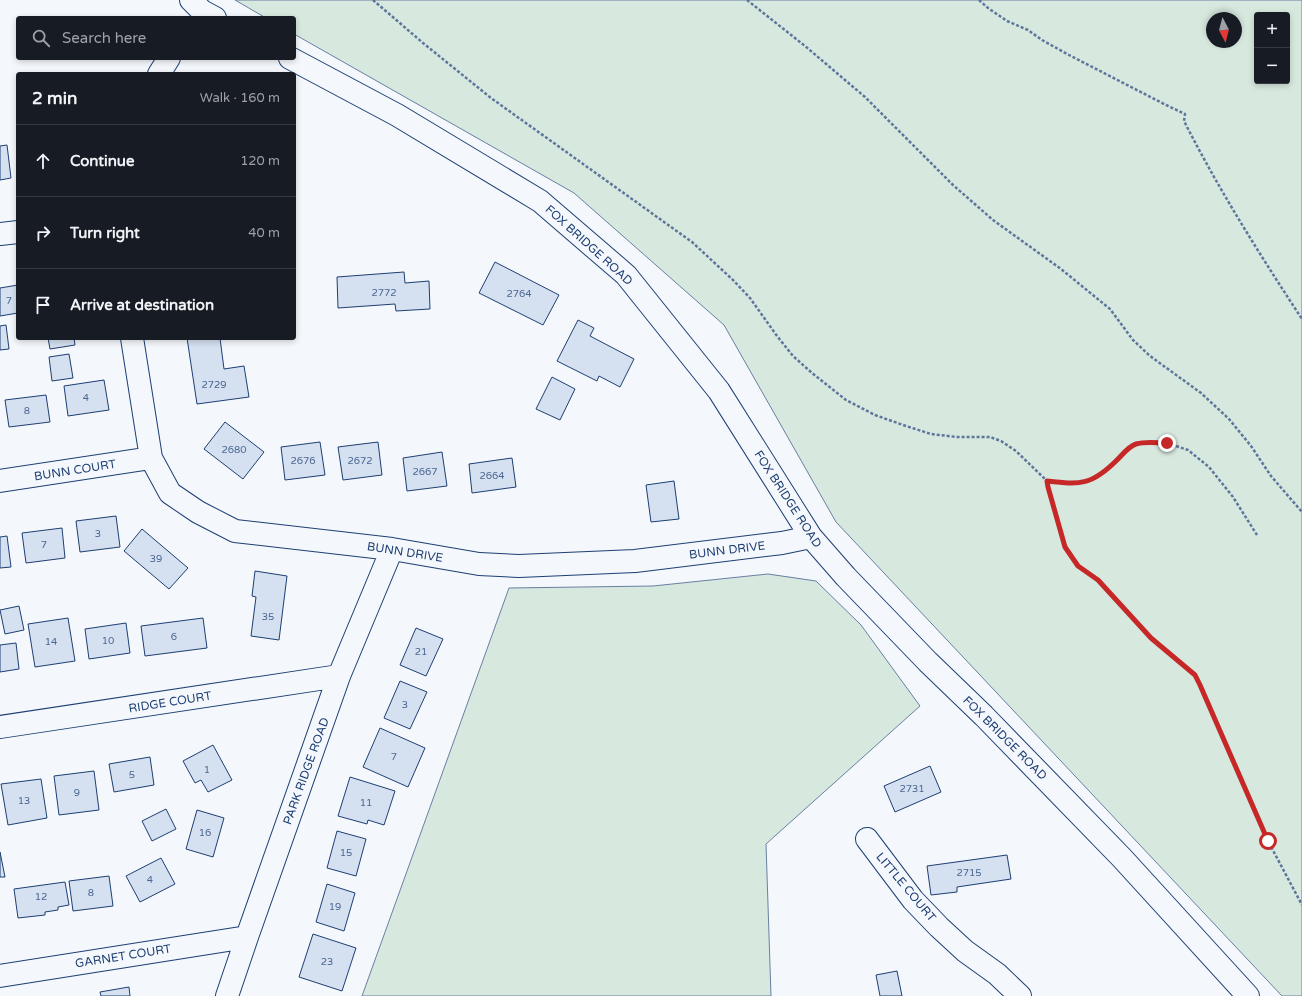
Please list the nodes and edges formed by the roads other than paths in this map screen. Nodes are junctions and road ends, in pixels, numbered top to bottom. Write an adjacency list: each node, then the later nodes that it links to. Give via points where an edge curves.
1 (168, 60): 3 (street)
2 (294, 60): 9 (street, FOX BRIDGE ROAD, via 397,115 540,201 626,275 720,392)
3 (160, 72)
4 (16, 232): 5 (street)
5 (0, 234)
6 (132, 340): 7 (street, BUNN DRIVE)
7 (151, 458): 8 (street, BUNN COURT); 10 (street, BUNN DRIVE, via 170,493 198,512 235,531)
8 (0, 481)
9 (811, 538): 10 (street, BUNN DRIVE, via 635,561 519,566 479,564); 18 (street, FOX BRIDGE ROAD, via 901,634 1122,858)
10 (392, 549): 11 (street, PARK RIDGE ROAD)
11 (339, 676): 12 (street, RIDGE COURT); 14 (street, PARK RIDGE ROAD)
12 (0, 728)
13 (867, 839): 17 (street, LITTLE COURT, via 913,900 939,927)
14 (247, 937): 15 (street, GARNET COURT); 16 (street, PARK RIDGE ROAD)
15 (0, 976)
16 (227, 996)
17 (1020, 996)
18 (1248, 996)

